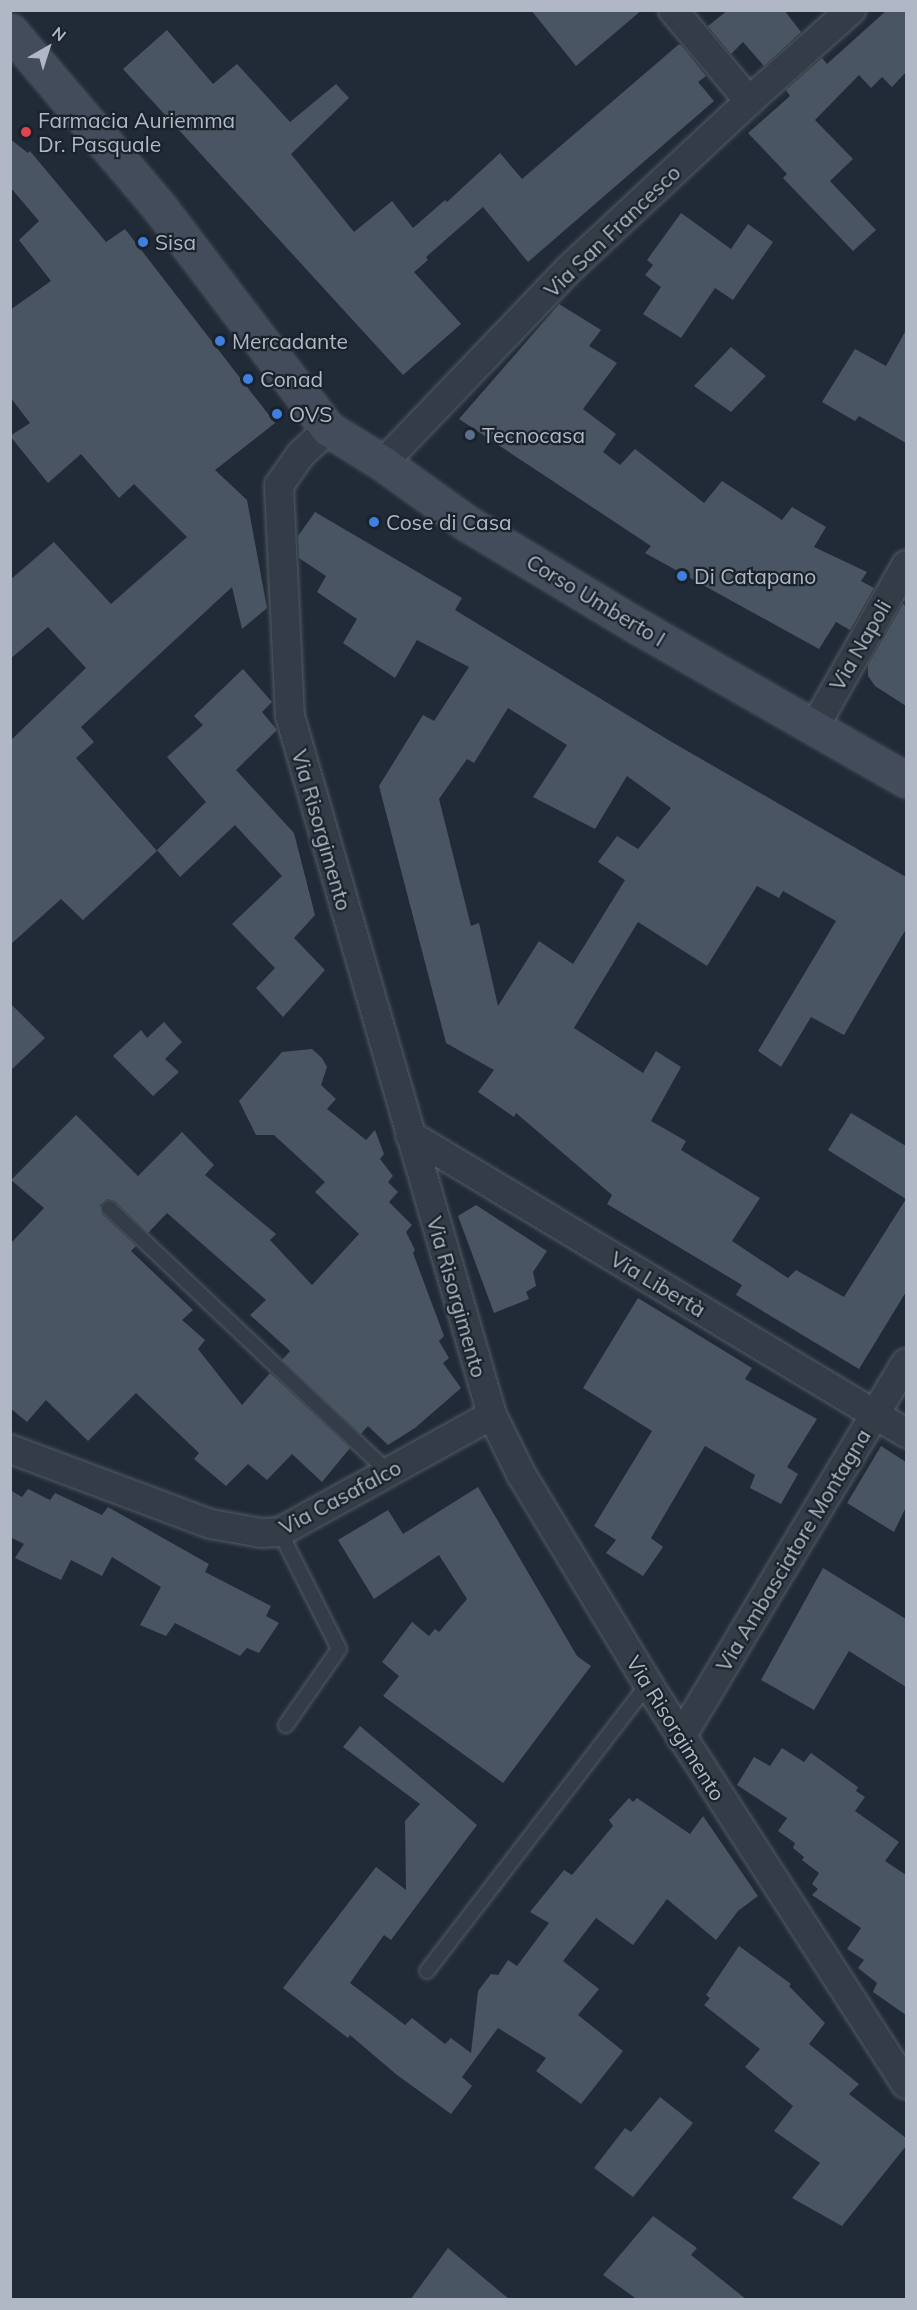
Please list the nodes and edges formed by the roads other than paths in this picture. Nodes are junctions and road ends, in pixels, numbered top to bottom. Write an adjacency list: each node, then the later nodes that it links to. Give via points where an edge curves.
1 (673, 10): 4 (street)
2 (851, 10): 4 (street, Via San Francesco)
3 (10, 31): 5 (street, Corso Umberto I, via 160,208)
4 (749, 101): 6 (street, Via San Francesco, via 569,269)
5 (328, 429): 6 (street, Corso Umberto I); 10 (street, Via Risorgimento, via 302,454 279,485 290,716)
6 (383, 463): 8 (street, Corso Umberto I, via 468,524)
7 (906, 565): 8 (street, Via Napoli)
8 (815, 726): 9 (street, Corso Umberto I)
9 (906, 780)
10 (410, 1136): 13 (street, Via Libertà); 14 (street, Via Risorgimento)
11 (109, 1208): 17 (lane)
12 (906, 1363): 13 (street, Via Ambasciatore Montagna)
13 (875, 1414): 15 (street, Via Libertà); 21 (street, Via Ambasciatore Montagna)
14 (492, 1415): 17 (street, Via Casafalco); 19 (street, Via Risorgimento, via 521,1474)
15 (906, 1433)
16 (10, 1449): 18 (street, Via Casafalco, via 211,1524 261,1533)
17 (388, 1472): 18 (street, Via Casafalco)
18 (280, 1532): 20 (lane, via 339,1649)
19 (648, 1684): 21 (street, Via Risorgimento); 22 (lane)
20 (286, 1725)
21 (681, 1737): 23 (street, Via Risorgimento)
22 (427, 1971)
23 (906, 2084)

